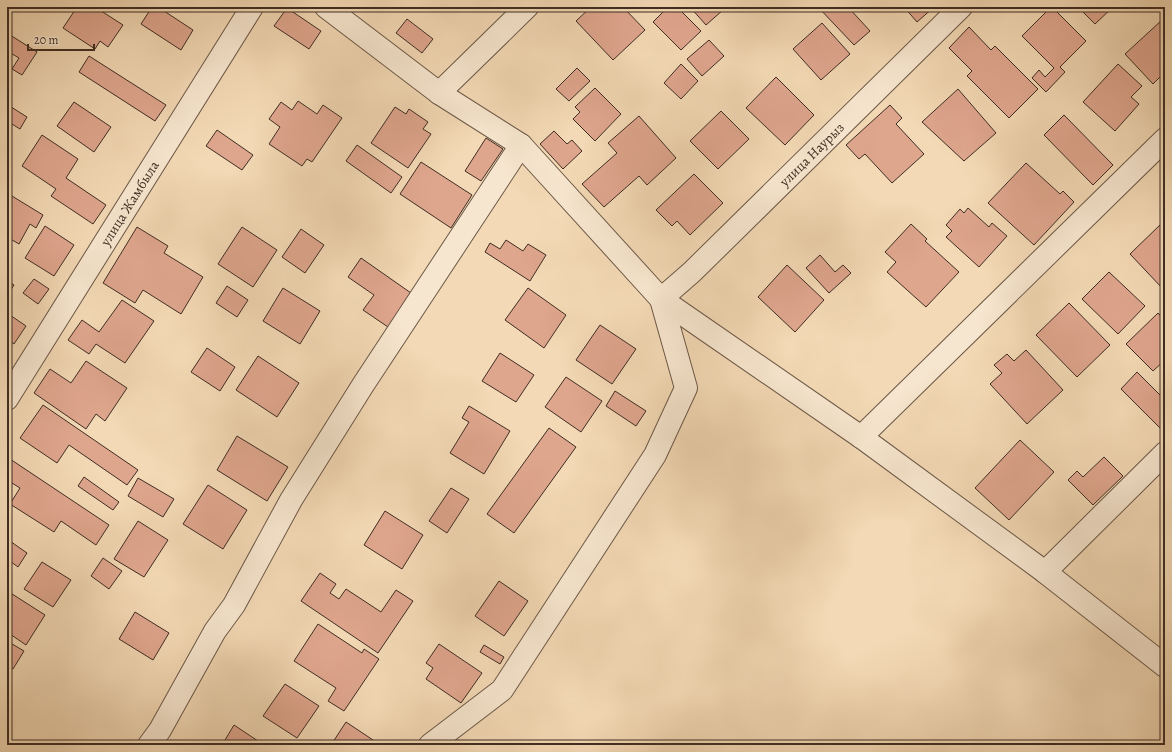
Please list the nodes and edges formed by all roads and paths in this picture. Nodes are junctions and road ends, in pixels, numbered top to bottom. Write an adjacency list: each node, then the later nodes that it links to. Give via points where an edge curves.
1 (252, 7): 9 (street, улица Жамбыла)
2 (326, 7): 5 (street)
3 (527, 7): 5 (street)
4 (961, 7): 8 (street, улица Наурыз, via 692,272)
5 (439, 93): 7 (street)
6 (1165, 139): 10 (street)
7 (521, 145): 8 (street); 14 (street, via 363,385 291,500 234,604 215,631 160,730)
8 (661, 299): 10 (street); 15 (street, via 686,388 655,456 502,690)
9 (7, 399)
10 (861, 437): 12 (street)
11 (1165, 453): 12 (street)
12 (1045, 572): 13 (street)
13 (1165, 666)
14 (149, 745)
15 (430, 745)

